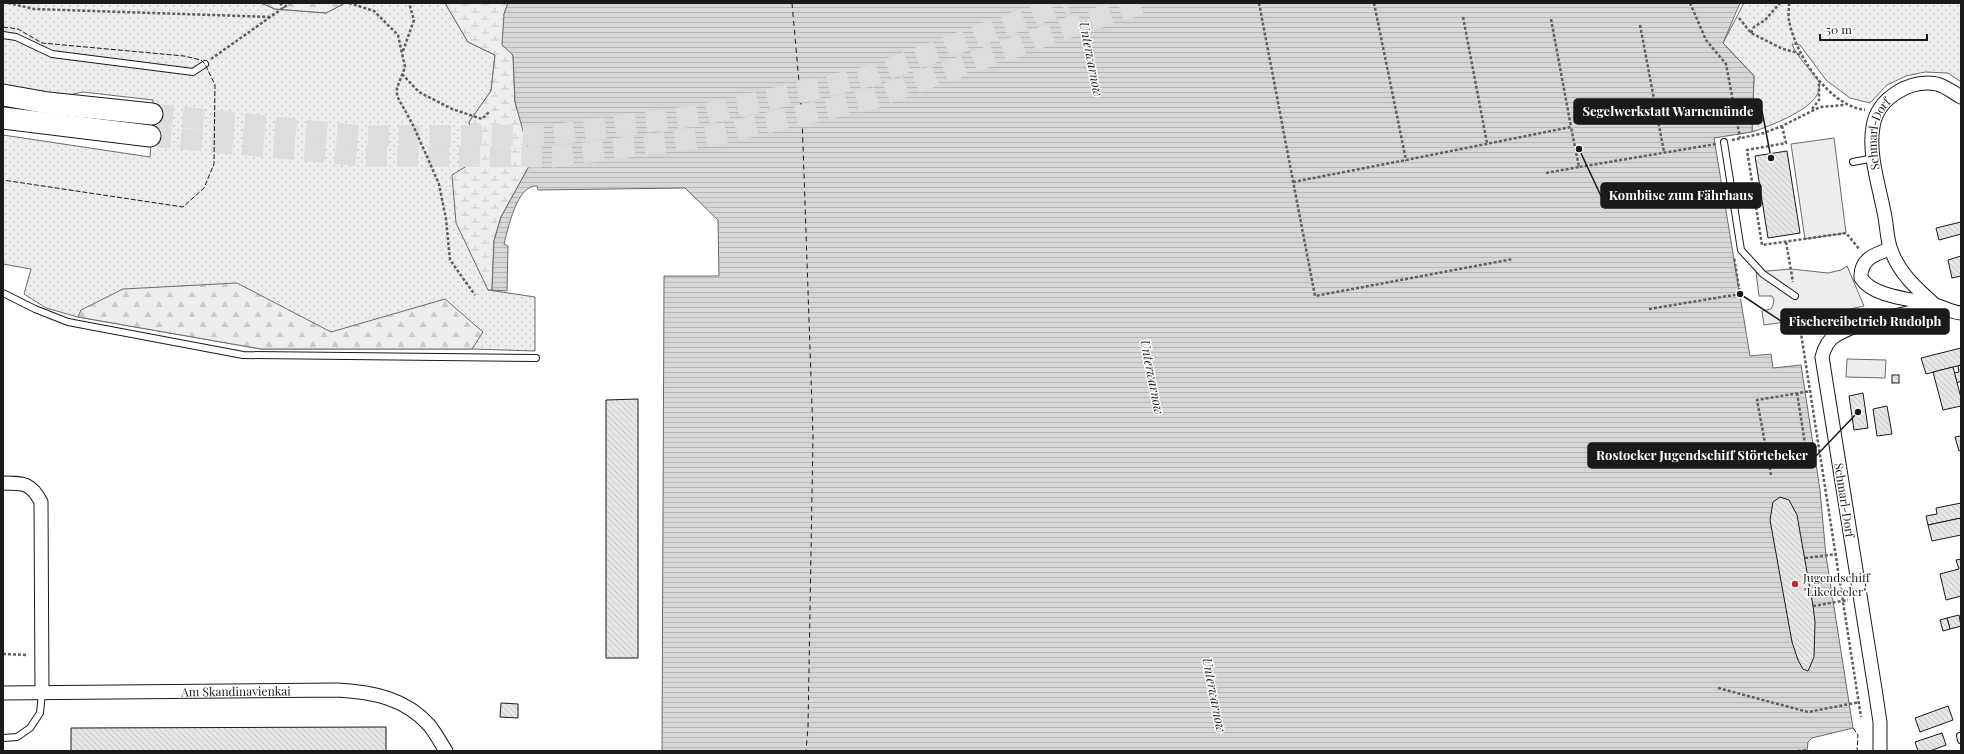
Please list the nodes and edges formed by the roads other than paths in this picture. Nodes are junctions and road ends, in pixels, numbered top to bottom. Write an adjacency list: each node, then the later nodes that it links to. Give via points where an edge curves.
1 (3, 35): 2 (lane, via 16,37 52,54 193,72)
2 (204, 64)
3 (3, 95): 5 (highway, via 48,103)
4 (1961, 97): 9 (street, Schmarl-Dorf, via 1939,84 1922,83 1908,86 1895,93 1878,111 1873,124 1871,137)
5 (152, 114)
6 (3, 118): 7 (highway)
7 (150, 136)
8 (1724, 142): 13 (lane, via 1741,250 1764,274)
9 (1874, 158): 10 (lane); 11 (street, Schmarl-Dorf)
10 (1853, 162)
11 (1890, 249): 14 (street, Schmarl-Dorf, via 1907,278); 14 (street, Schmarl-Dorf, via 1868,258 1863,264 1861,278 1865,284 1887,294)
12 (3, 294): 17 (lane, via 68,322 243,355)
13 (1795, 296)
14 (1934, 304): 16 (street, Schmarl-Dorf)
15 (1916, 311): 23 (street, Schmarl-Dorf, via 1860,326 1835,336 1825,347 1822,357 1877,700)
16 (1961, 313)
17 (536, 358)
18 (3, 483): 20 (street, via 20,483 34,490 41,502)
19 (3, 692): 20 (street, Am Skandinavienkai)
20 (42, 693): 21 (lane, via 40,713 30,728 17,737); 22 (street, Am Skandinavienkai, via 338,690 365,692 388,697 412,709 429,726)
21 (3, 738)
22 (446, 751)
23 (1880, 751)

